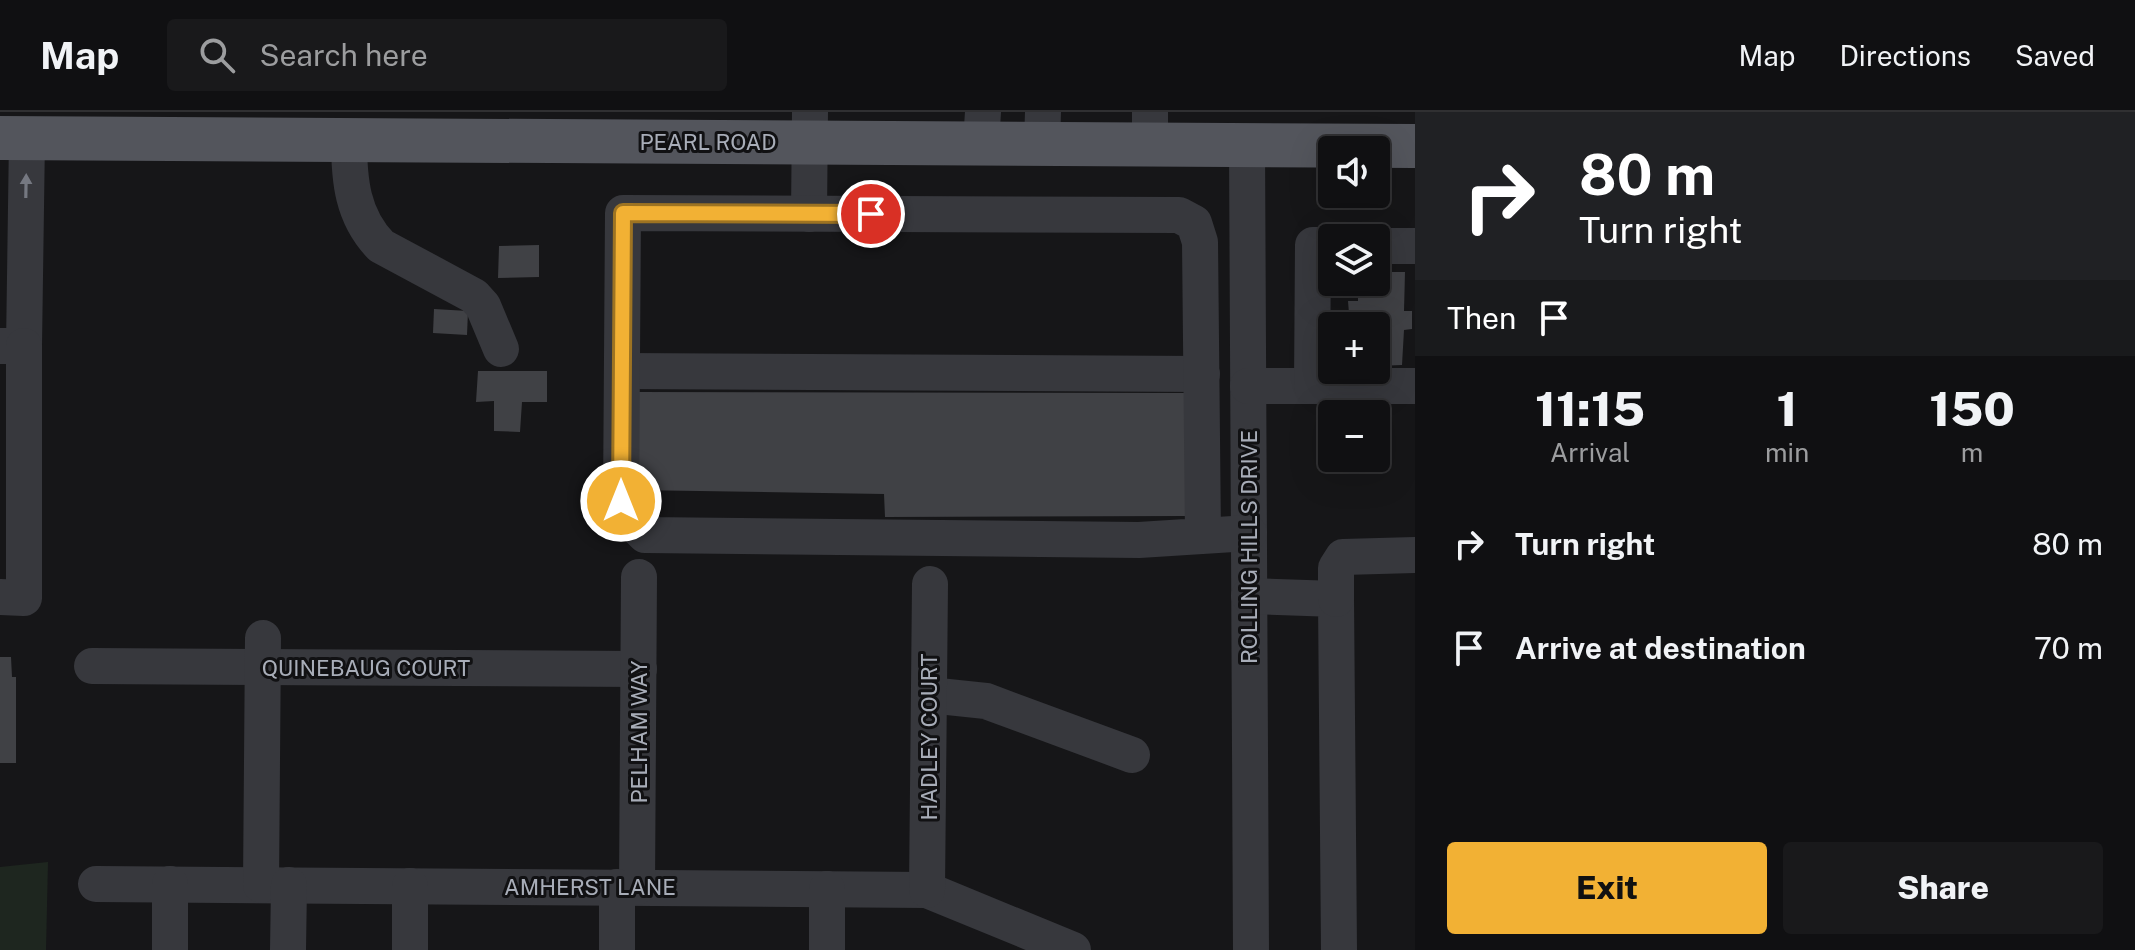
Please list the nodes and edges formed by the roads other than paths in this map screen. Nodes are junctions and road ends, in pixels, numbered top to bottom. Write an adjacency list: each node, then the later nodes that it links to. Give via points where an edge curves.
1 (810, 127): 2 (main road, PEARL ROAD); 6 (main road, PEARL ROAD); 9 (street)
2 (982, 128): 3 (main road, PEARL ROAD)
3 (1042, 128): 4 (main road, PEARL ROAD)
4 (1150, 128): 7 (main road, PEARL ROAD)
5 (13, 138): 6 (main road, PEARL ROAD); 15 (street, one-way to 5)
6 (349, 140): 19 (street, via 353,198 373,238 474,296)
7 (1247, 145): 8 (main road, PEARL ROAD); 13 (street, ROLLING HILLS DRIVE)
8 (1415, 146)
9 (809, 214): 14 (street, via 1179,215 1194,223); 20 (street, via 623,213)
10 (1318, 245): 23 (street, via 1313,245)
11 (1390, 246): 12 (street)
12 (1415, 246)
13 (1248, 262): 14 (street); 17 (street, ROLLING HILLS DRIVE)
14 (1200, 265): 16 (street)
15 (12, 279): 18 (street)
16 (1201, 321): 17 (street); 21 (street)
17 (1248, 321): 22 (street, ROLLING HILLS DRIVE)
18 (12, 346): 27 (street)
19 (501, 349)
20 (622, 371): 21 (street); 26 (street, via 621,501 645,535 1139,540)
21 (1202, 374): 26 (street)
22 (1248, 386): 23 (street); 25 (street, ROLLING HILLS DRIVE)
23 (1312, 386): 24 (street)
24 (1415, 386)
25 (1249, 533): 26 (street); 31 (street, ROLLING HILLS DRIVE)
26 (1203, 536)
27 (12, 547): 32 (street, via 24,598)
28 (1415, 555): 33 (street, via 1343,557 1336,568)
29 (639, 577): 36 (street, PELHAM WAY)
30 (930, 584): 37 (street, HADLEY COURT)
31 (1249, 596): 33 (street); 52 (street, ROLLING HILLS DRIVE)
32 (0, 597)
33 (1336, 599): 53 (street)
34 (263, 653): 35 (street, QUINEBAUG COURT); 36 (street, QUINEBAUG COURT); 41 (street)
35 (92, 666)
36 (639, 669): 43 (street, PELHAM WAY)
37 (929, 695): 38 (street, via 986,701); 45 (street, HADLEY COURT)
38 (1132, 755)
39 (96, 884): 40 (street, AMHERST LANE)
40 (170, 884): 41 (street, AMHERST LANE); 46 (street)
41 (275, 885): 42 (street, AMHERST LANE); 47 (street)
42 (410, 886): 43 (street, AMHERST LANE); 48 (street)
43 (627, 887): 44 (street, AMHERST LANE); 49 (street, PELHAM WAY)
44 (827, 889): 45 (street, AMHERST LANE); 50 (street)
45 (927, 890): 51 (street, AMHERST LANE)
46 (170, 950)
47 (288, 950)
48 (410, 950)
49 (617, 950)
50 (827, 950)
51 (1073, 950)
52 (1251, 950)
53 (1339, 950)

